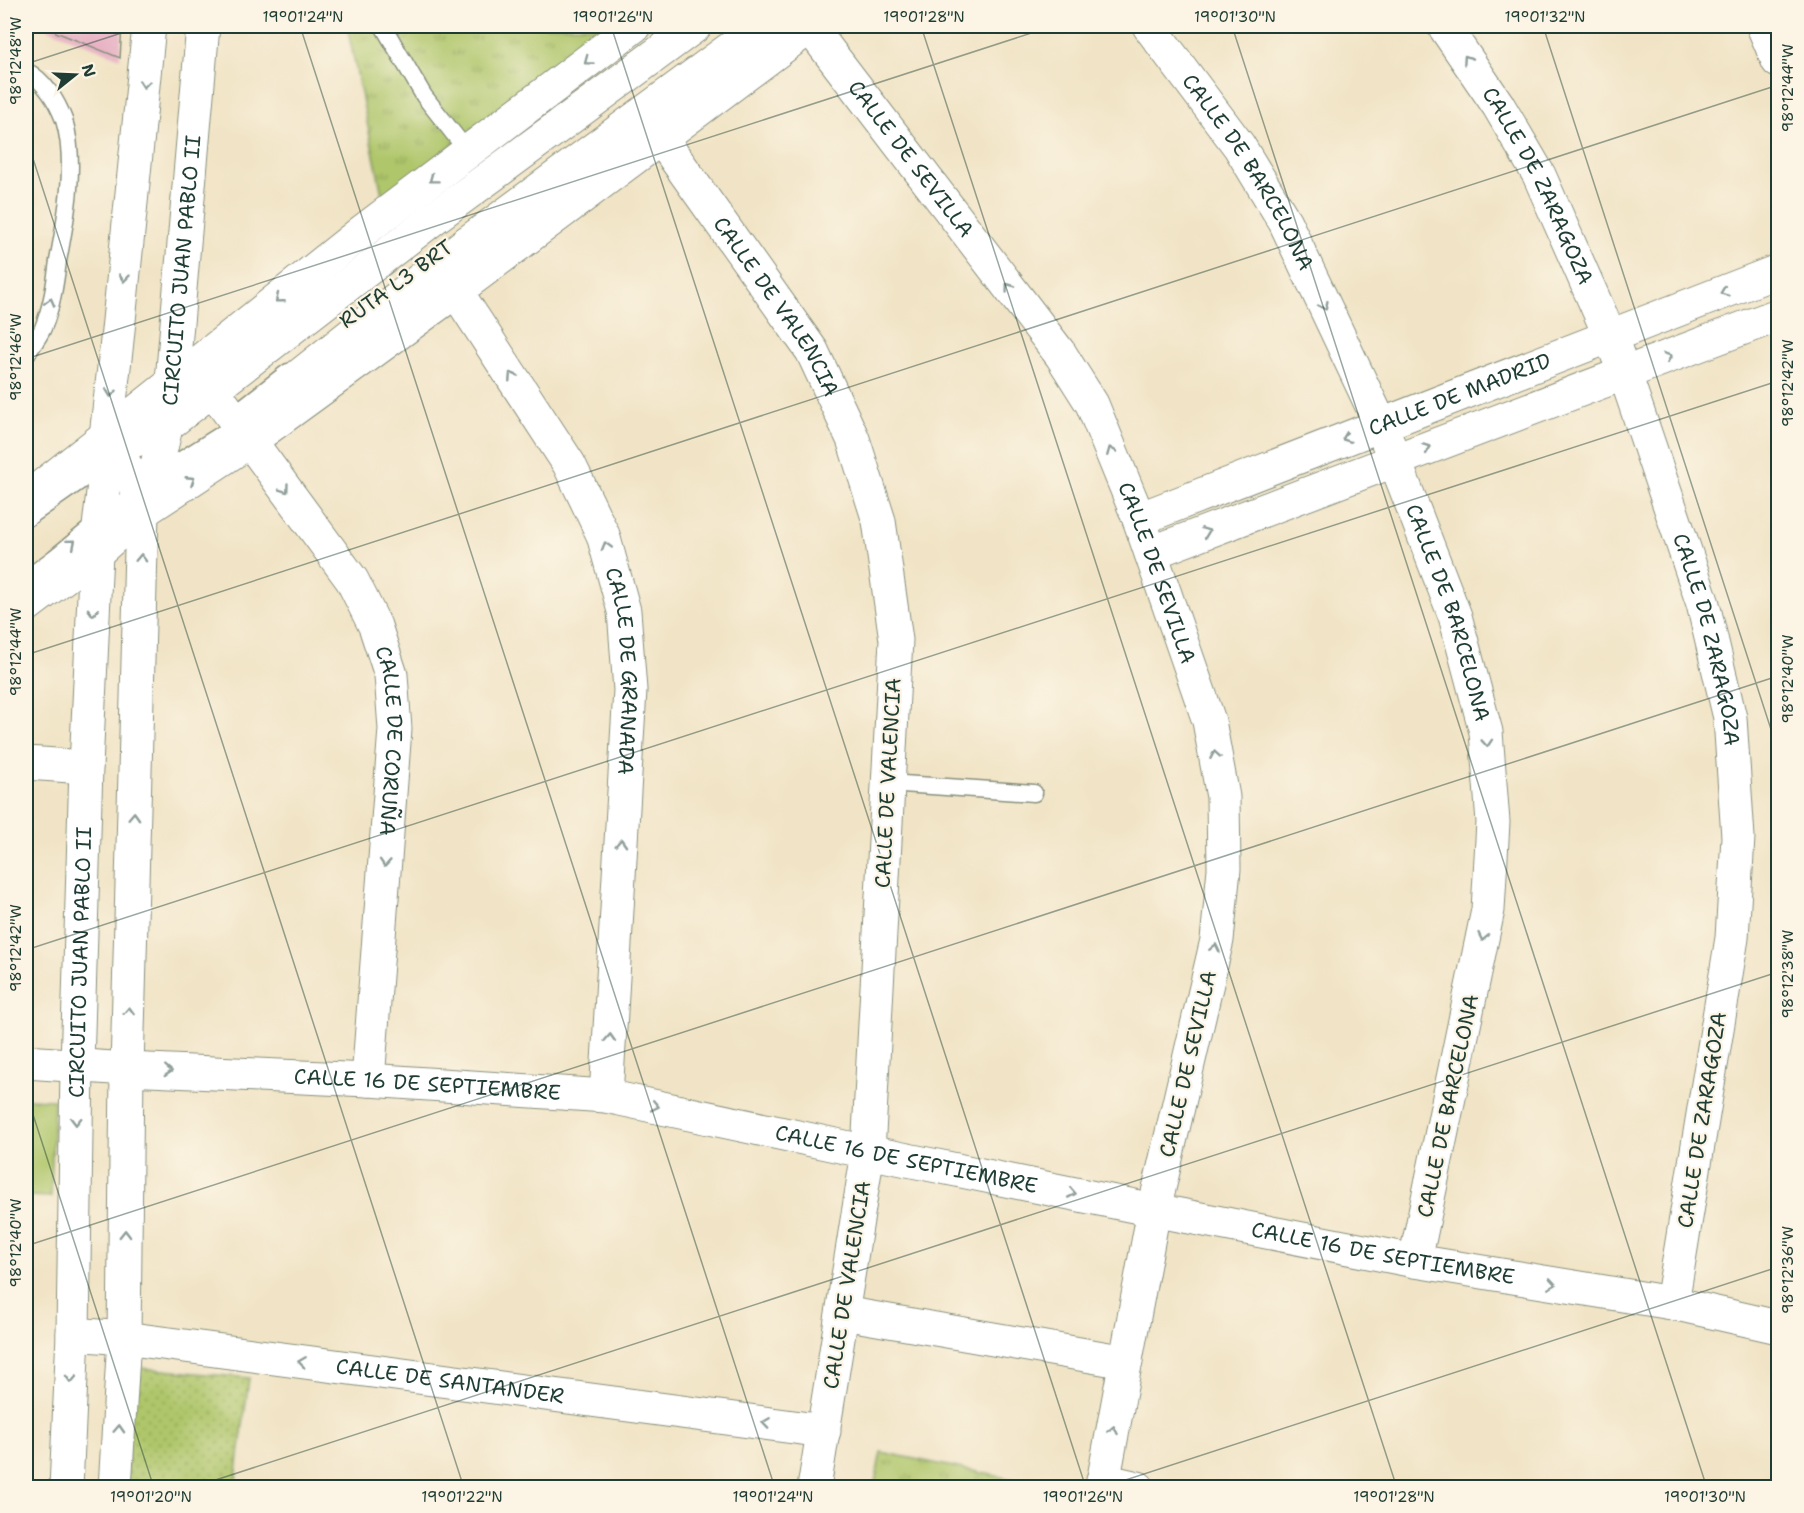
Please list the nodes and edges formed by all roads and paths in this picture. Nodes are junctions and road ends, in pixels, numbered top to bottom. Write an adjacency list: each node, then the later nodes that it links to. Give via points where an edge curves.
1 (149, 26): 30 (street, CIRCUITO JUAN PABLO II, one-way to 30, via 116,350)
2 (203, 26): 28 (street, CIRCUITO JUAN PABLO II)
3 (383, 26): 20 (lane, via 424,96)
4 (634, 26): 20 (street, one-way to 20)
5 (677, 26): 28 (lane, via 369,258)
6 (695, 26): 18 (street)
7 (710, 26): 18 (lane)
8 (744, 26): 18 (lane)
9 (761, 26): 18 (street)
10 (805, 26): 19 (street); 21 (lane, RUTA L3 BRT); 36 (street, CALLE DE SEVILLA, one-way to 10, via 1092,404 1061,355)
11 (1149, 26): 29 (street, CALLE DE BARCELONA, one-way to 29, via 1239,146 1285,222)
12 (1444, 26): 24 (street, CALLE DE ZARAGOZA, one-way to 12, via 1539,175 1498,105)
13 (1763, 26): 16 (street)
14 (1773, 26): 15 (lane)
15 (1779, 36)
16 (1779, 61)
17 (26, 71): 25 (lane, one-way to 17, via 42,329 51,302 69,180 64,121 52,96)
18 (604, 117): 21 (street); 28 (street, via 434,218)
19 (660, 137): 21 (street); 43 (street, CALLE DE VALENCIA, via 812,351 853,439 879,521 896,640)
20 (468, 152): 28 (street, one-way to 28, via 363,231)
21 (464, 265): 27 (street); 27 (street, via 290,384); 49 (street, CALLE DE GRANADA, one-way to 21, via 630,690 624,611 603,536)
22 (1779, 271): 24 (street, CALLE DE MADRID, one-way to 24)
23 (1779, 315): 26 (street, CALLE DE MADRID, one-way to 23)
24 (1610, 336): 26 (street, CALLE DE ZARAGOZA); 29 (street, CALLE DE MADRID)
25 (26, 354)
26 (1625, 374): 31 (street, CALLE DE MADRID, one-way to 26); 53 (street, CALLE DE ZARAGOZA, via 1703,604 1730,718 1738,837 1732,938)
27 (283, 405): 28 (street)
28 (198, 409): 30 (street); 30 (street); 32 (street, one-way to 28); 32 (street, CIRCUITO JUAN PABLO II); 48 (street, CALLE DE CORUÑA, one-way to 48, via 352,580 375,626 391,675 396,729)
29 (1381, 425): 31 (street, CALLE DE BARCELONA); 36 (street, CALLE DE MADRID, one-way to 36)
30 (110, 451): 32 (street, CIRCUITO JUAN PABLO II, via 127,465); 33 (street); 34 (lane); 35 (street, CIRCUITO JUAN PABLO II)
31 (1395, 460): 38 (street, CALLE DE MADRID, one-way to 31); 52 (street, CALLE DE BARCELONA, one-way to 52, via 1458,626 1486,732 1493,822 1488,910)
32 (145, 494): 35 (lane); 37 (street); 47 (street, CIRCUITO JUAN PABLO II, one-way to 32)
33 (26, 500)
34 (26, 519)
35 (101, 519): 37 (street, CIRCUITO JUAN PABLO II); 39 (lane, one-way to 35)
36 (1138, 519): 38 (street, CALLE DE SEVILLA)
37 (96, 553): 40 (street); 42 (street, CIRCUITO JUAN PABLO II, one-way to 42)
38 (1151, 553): 51 (street, CALLE DE SEVILLA, one-way to 38, via 1217,940 1224,869 1223,797 1209,721)
39 (26, 579)
40 (26, 606)
41 (26, 763): 42 (street)
42 (86, 767): 46 (street, CIRCUITO JUAN PABLO II)
43 (888, 783): 44 (lane); 50 (street, CALLE DE VALENCIA)
44 (1034, 793)
45 (26, 1062): 46 (street, CALLE 16 DE SEPTIEMBRE)
46 (77, 1065): 47 (street, CALLE 16 DE SEPTIEMBRE); 56 (street, CIRCUITO JUAN PABLO II, one-way to 56)
47 (127, 1069): 48 (street, CALLE 16 DE SEPTIEMBRE, one-way to 48); 57 (street, CIRCUITO JUAN PABLO II, one-way to 47)
48 (368, 1080): 49 (street, CALLE 16 DE SEPTIEMBRE)
49 (606, 1096): 50 (street, CALLE 16 DE SEPTIEMBRE, one-way to 50)
50 (868, 1152): 51 (street, CALLE 16 DE SEPTIEMBRE, one-way to 51); 54 (street, CALLE DE VALENCIA)
51 (1155, 1210): 52 (street, CALLE 16 DE SEPTIEMBRE); 58 (street, CALLE DE SEVILLA)
52 (1415, 1261): 53 (street, CALLE 16 DE SEPTIEMBRE, one-way to 53)
53 (1672, 1303): 55 (street, CALLE 16 DE SEPTIEMBRE)
54 (843, 1313): 58 (street); 59 (street, CALLE DE VALENCIA)
55 (1779, 1327)
56 (73, 1334): 57 (street, CALLE DE SANTANDER); 61 (street, CIRCUITO JUAN PABLO II, one-way to 61)
57 (124, 1338): 59 (street, CALLE DE SANTANDER, one-way to 57); 62 (street, CIRCUITO JUAN PABLO II, one-way to 57)
58 (1126, 1362): 60 (street, CALLE DE SEVILLA, one-way to 58)
59 (824, 1431): 63 (street, CALLE DE VALENCIA)
60 (1103, 1484): 64 (street)
61 (66, 1488)
62 (115, 1488)
63 (814, 1488)
64 (1138, 1488)

